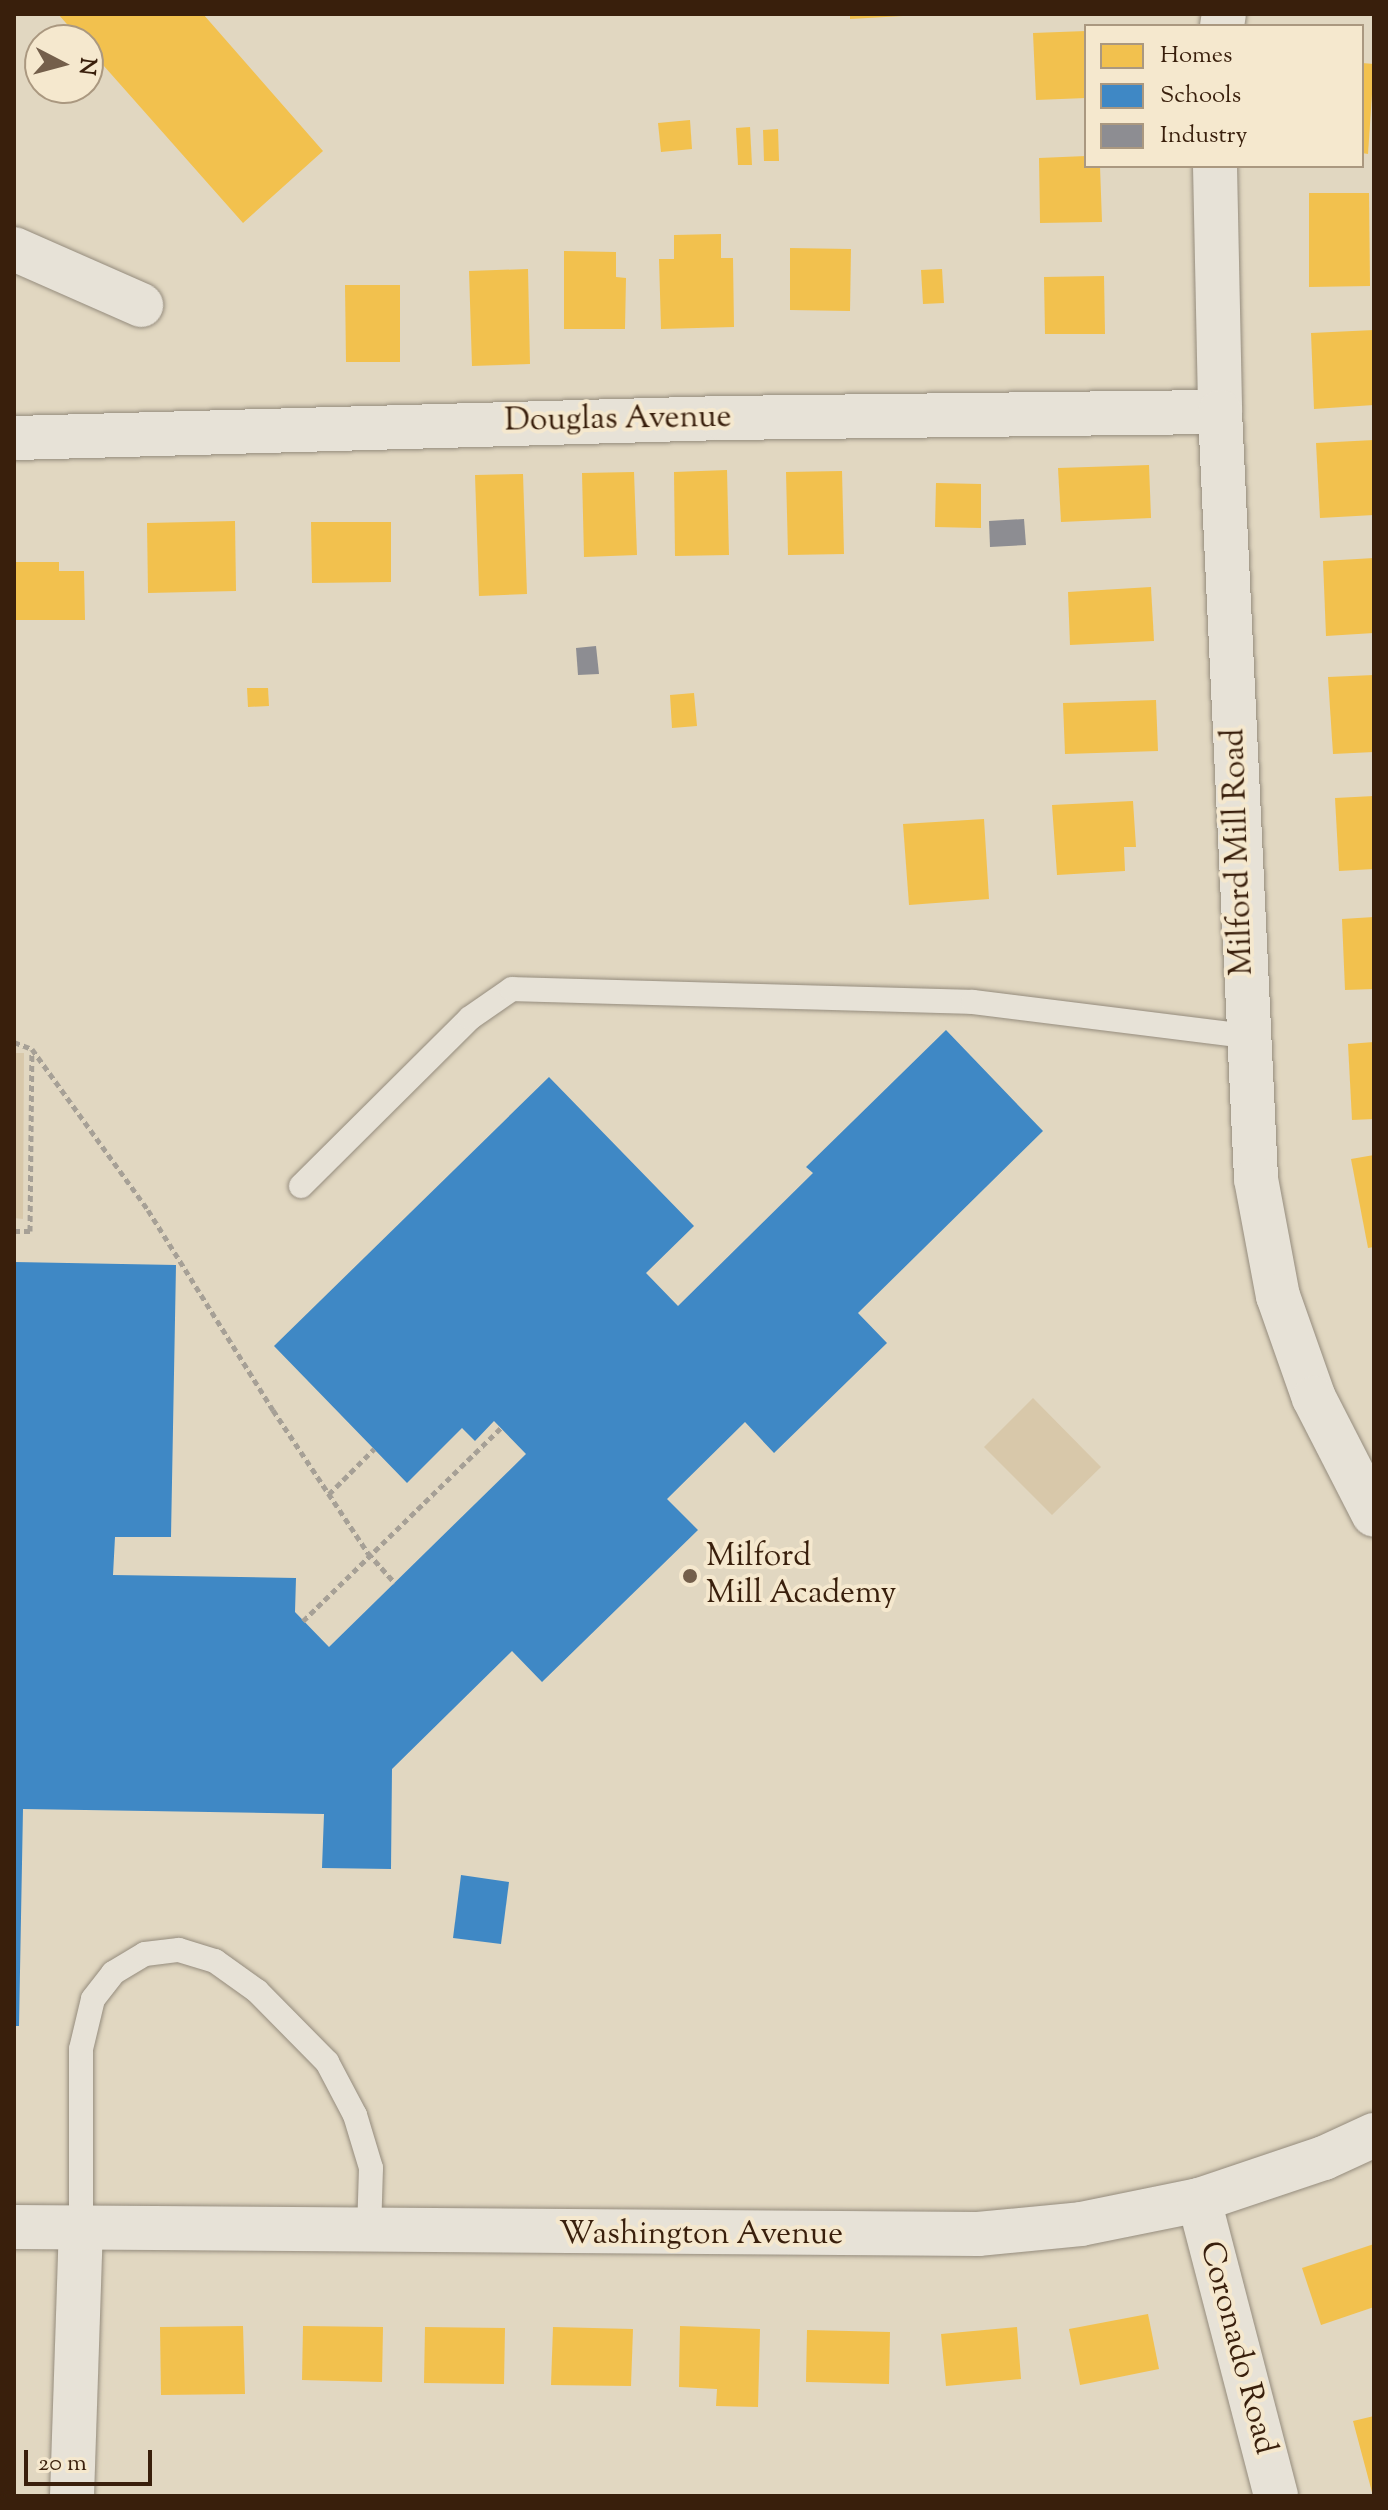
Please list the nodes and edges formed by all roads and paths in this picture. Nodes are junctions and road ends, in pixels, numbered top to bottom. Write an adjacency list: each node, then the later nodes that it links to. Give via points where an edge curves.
1 (1215, 168): 4 (main road, Milford Mill Road)
2 (14, 249): 3 (main road)
3 (141, 305)
4 (1220, 412): 5 (main road, Douglas Avenue, via 676,419); 6 (main road, Milford Mill Road)
5 (16, 438)
6 (1246, 1036): 9 (lane, via 973,1002 512,989 470,1018); 14 (main road, Milford Mill Road, via 1256,1179 1278,1296 1314,1398)
7 (14, 1042): 8 (path)
8 (32, 1049): 10 (path, via 30,1231); 13 (path, via 148,1210)
9 (301, 1186)
10 (14, 1231)
11 (501, 1428): 15 (path)
12 (374, 1449): 13 (path)
13 (329, 1494): 15 (path)
14 (1374, 1515)
15 (368, 1553): 16 (path); 17 (path)
16 (395, 1583)
17 (303, 1621)
18 (1374, 2135): 19 (main road, Washington Avenue, via 1324,2158)
19 (1199, 2200): 22 (main road, Washington Avenue, via 1081,2224 978,2234); 24 (main road, Coronado Road)
20 (14, 2227): 21 (main road, Washington Avenue)
21 (81, 2228): 22 (main road, Washington Avenue); 22 (lane, via 81,2049 93,1999 113,1973 145,1954 179,1950 215,1961 257,1991 327,2062 355,2115 371,2168); 23 (main road)
22 (369, 2232)
23 (72, 2496)
24 (1276, 2496)

